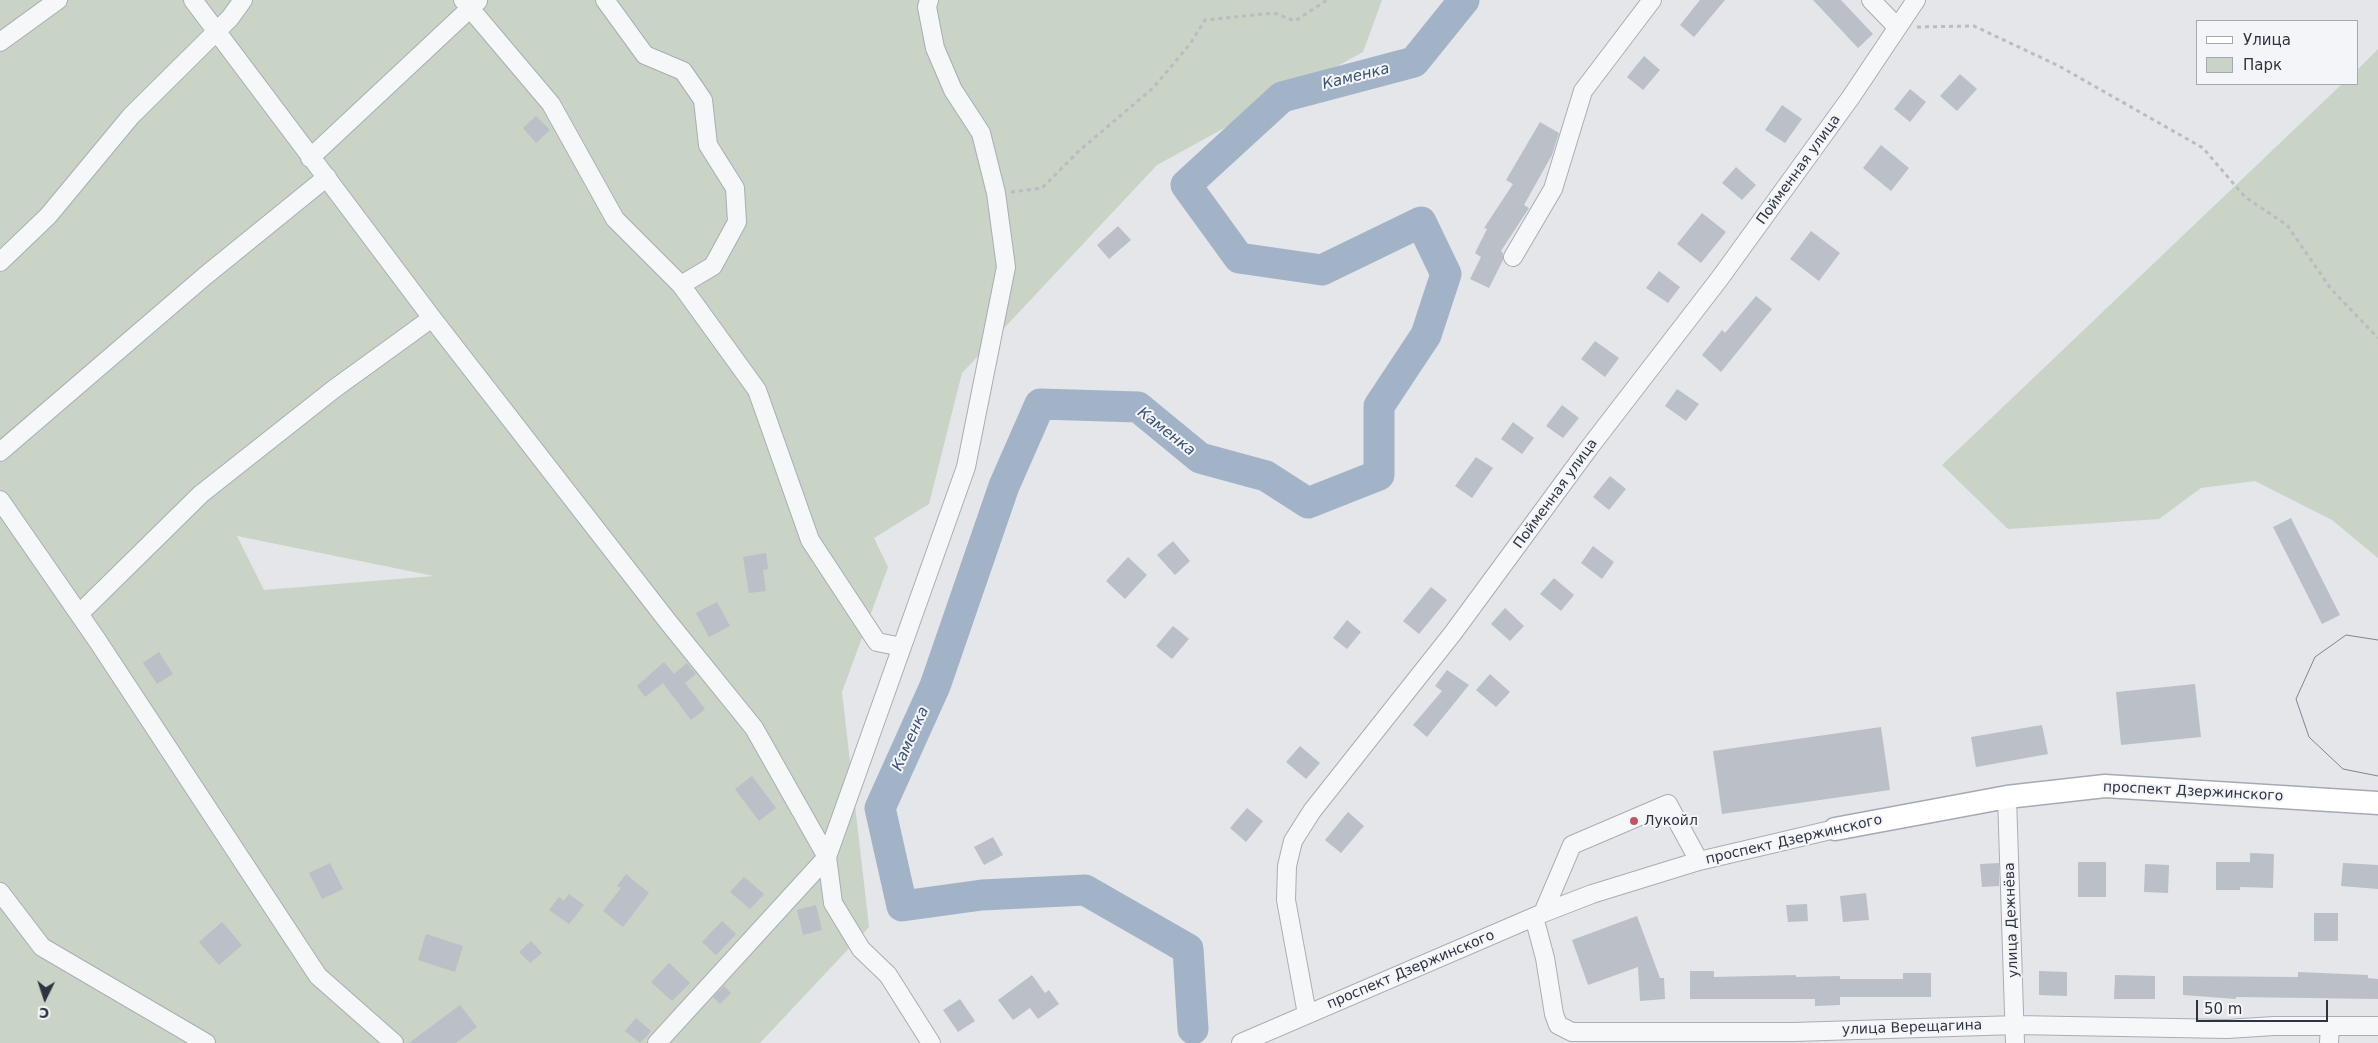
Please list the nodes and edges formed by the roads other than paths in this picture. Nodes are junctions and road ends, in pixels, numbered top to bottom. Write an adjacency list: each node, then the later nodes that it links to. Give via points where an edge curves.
1 (58, 0): 12 (street)
2 (194, 0): 11 (street)
3 (243, 0): 11 (street)
4 (605, 0): 17 (street, via 645,55 683,71 703,100 708,145 735,188 737,222 713,266)
5 (929, 0): 22 (street, via 927,7 935,48 953,90 981,133 996,194 1006,267 966,467)
6 (1652, 0): 15 (street, via 1583,90 1553,189)
7 (1871, 0): 10 (street)
8 (1916, 0): 10 (street, Пойменная улица)
9 (471, 3): 13 (street); 17 (street, via 551,104 616,219)
10 (1897, 27): 30 (street, Пойменная улица, via 1851,97 1720,278 1589,448 1453,633 1312,811 1293,841 1287,866 1286,900)
11 (217, 31): 13 (street); 16 (street, via 131,116 48,216)
12 (0, 42)
13 (310, 158): 14 (street)
14 (327, 178): 18 (street); 19 (street, via 205,276)
15 (1513, 257)
16 (0, 262)
17 (681, 285): 22 (street, via 757,390 810,540 877,642)
18 (432, 318): 21 (street, via 334,389 200,494); 26 (street, via 754,728)
19 (0, 452)
20 (0, 500): 21 (street)
21 (79, 614): 38 (street, via 318,976)
22 (902, 647): 26 (street)
23 (2007, 797): 24 (main road, проспект Дзержинского, via 2105,786); 25 (main road, проспект Дзержинского); 31 (street, улица Дежнёва)
24 (2378, 803)
25 (1835, 829): 27 (street, проспект Дзержинского)
26 (827, 857): 39 (street); 40 (street, via 833,903 861,949 888,975)
27 (1699, 861): 29 (street, проспект Дзержинского, via 1592,894); 29 (street, via 1668,804 1572,845)
28 (0, 892): 37 (street, via 42,947)
29 (1538, 915): 30 (street, проспект Дзержинского); 35 (street, улица Верещагина, via 1554,1014 1558,1025 1572,1032)
30 (1307, 1014): 36 (street, проспект Дзержинского)
31 (2016, 1025): 34 (street, улица Верещагина); 35 (street, улица Верещагина); 42 (street, улица Дежнёва)
32 (2378, 1026): 33 (street, улица Верещагина)
33 (2329, 1034): 34 (street, улица Верещагина, via 2274,1026)
34 (2227, 1036)
35 (1794, 1037)
36 (1261, 1038): 41 (street, проспект Дзержинского)
37 (206, 1043)
38 (394, 1043)
39 (657, 1043)
40 (931, 1043)
41 (1241, 1043)
42 (2015, 1043)

